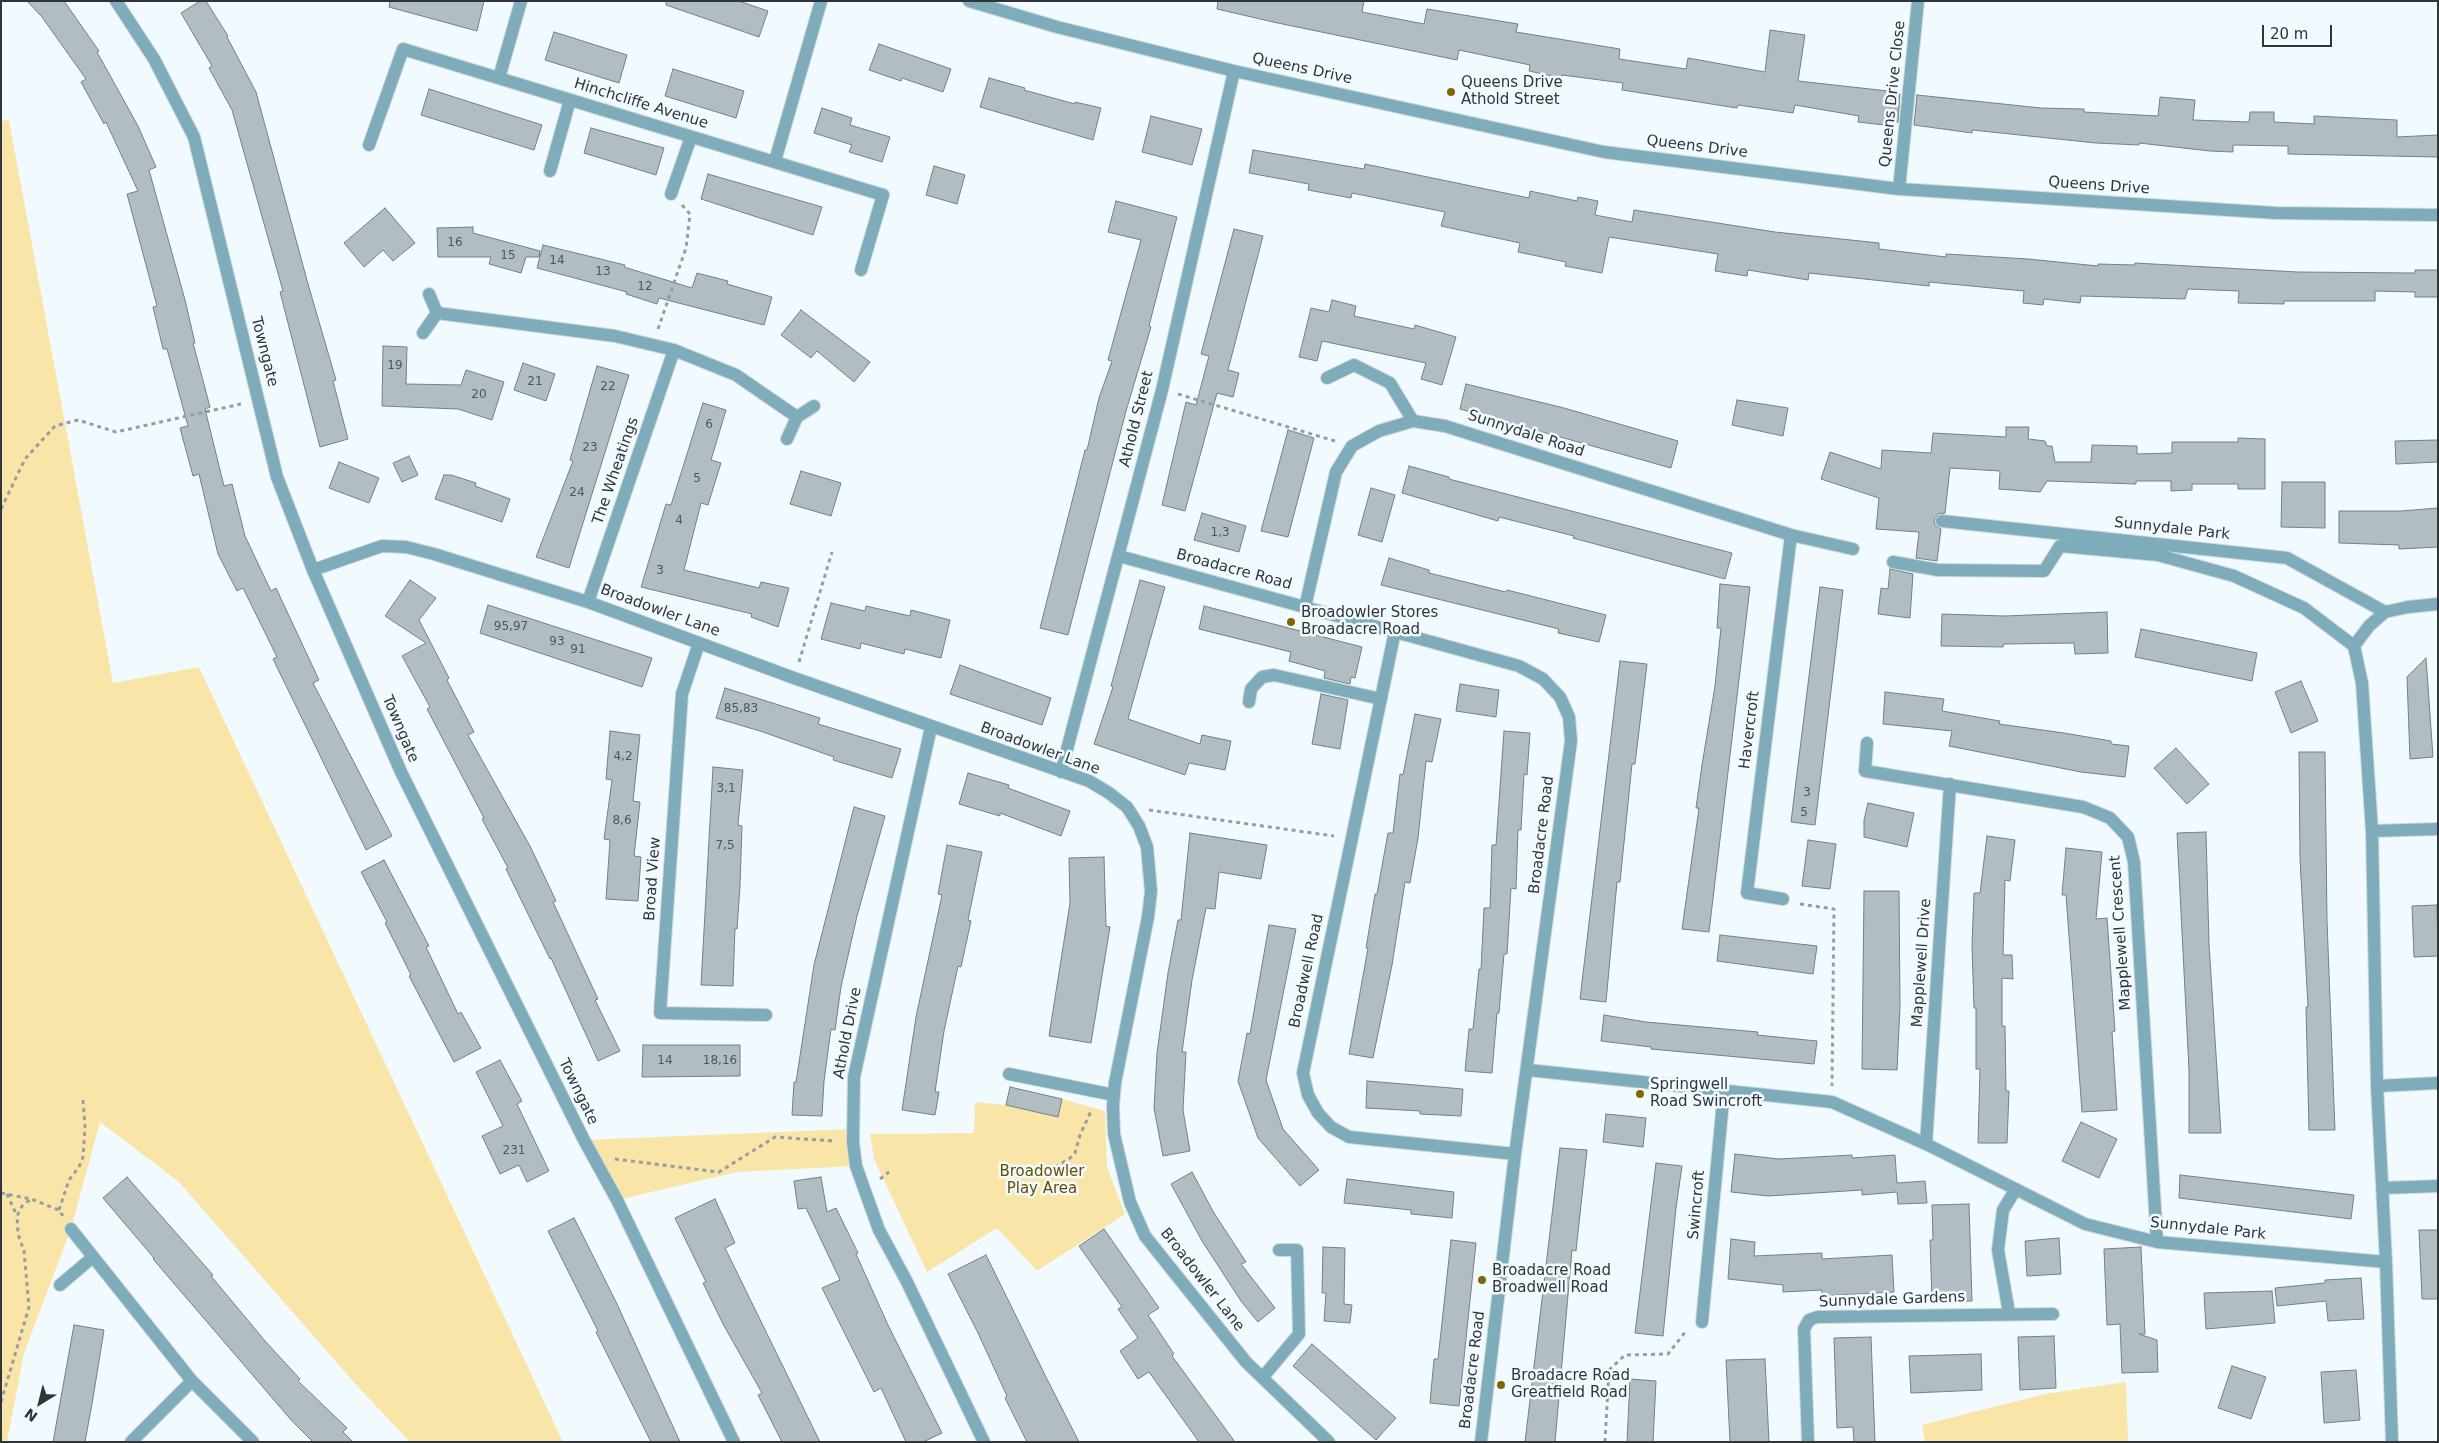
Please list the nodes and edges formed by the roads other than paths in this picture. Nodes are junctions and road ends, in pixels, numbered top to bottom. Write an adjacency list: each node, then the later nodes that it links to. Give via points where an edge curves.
1 (116, 1): 31 (street, Towngate, via 154,59 194,137 277,477)
2 (521, 1): 7 (street)
3 (820, 1): 11 (street)
4 (969, 1): 6 (street, Queens Drive, via 1057,27)
5 (1918, 1): 13 (street, Queens Drive Close)
6 (1234, 71): 13 (street, Queens Drive, via 1604,152); 29 (street, Athold Street, via 1162,390)
7 (499, 78): 8 (street, Hinchcliffe Avenue); 10 (street, Hinchcliffe Avenue, via 403,49)
8 (570, 100): 9 (street, Hinchcliffe Avenue); 12 (street)
9 (691, 137): 11 (street, Hinchcliffe Avenue); 14 (street)
10 (370, 144)
11 (774, 161): 16 (street, Hinchcliffe Avenue, via 883,195)
12 (550, 170)
13 (1899, 189): 15 (street, Queens Drive, via 2276,213)
14 (671, 194)
15 (2438, 216)
16 (861, 270)
17 (429, 294): 18 (street)
18 (437, 313): 19 (street); 20 (street, via 615,336)
19 (423, 333)
20 (674, 350): 23 (street, via 736,375); 32 (street, The Wheatings)
21 (1327, 378): 24 (street, via 1354,365 1390,383)
22 (814, 406): 23 (street)
23 (797, 417): 25 (street)
24 (1413, 421): 27 (street, Sunnydale Road, via 1445,426); 34 (street, Sunnydale Road, via 1379,431 1352,446 1336,472)
25 (787, 439)
26 (1942, 521): 35 (street, Sunnydale Park, via 2287,558)
27 (1791, 535): 28 (street, Sunnydale Road); 47 (street, Havercroft, via 1747,893)
28 (1853, 549)
29 (1118, 556): 34 (street, Broadacre Road); 43 (street, Athold Street)
30 (1893, 562): 38 (street, Sunnydale Park, via 1938,570 2044,571 2060,546 2158,555 2234,576 2304,608)
31 (314, 570): 32 (street, Broadowler Lane, via 382,546 406,547); 73 (street, Towngate, via 401,772 592,1157 617,1200)
32 (588, 602): 37 (street, Broadowler Lane)
33 (2438, 604): 35 (street)
34 (1305, 607): 36 (street, Broadacre Road)
35 (2385, 612): 38 (street)
36 (1395, 631): 39 (street, Broadwell Road); 49 (street, Broadacre Road, via 1518,666 1543,679 1560,697 1570,717 1571,741)
37 (699, 643): 41 (street, Broadowler Lane); 48 (street, Broad View, via 682,694 660,1013)
38 (2354, 646): 46 (street, via 2362,683)
39 (1381, 699): 40 (street, via 1274,675 1262,677 1251,689); 56 (street, Broadwell Road, via 1302,1073 1308,1095 1331,1127 1349,1137)
40 (1249, 702)
41 (931, 727): 43 (street, Broadowler Lane); 74 (street, Athold Drive, via 854,1077 853,1142 856,1166 879,1230)
42 (1867, 743): 44 (street, Mapplewell Crescent, via 1865,771)
43 (1060, 772): 54 (street, Broadowler Lane, via 1089,781 1127,807 1147,846 1151,891 1148,916)
44 (1950, 784): 55 (street, Mapplewell Drive); 61 (street, Mapplewell Crescent, via 2083,806 2110,818 2128,837 2134,862)
45 (2438, 829): 46 (street)
46 (2372, 831): 52 (street)
47 (1782, 899)
48 (766, 1015)
49 (1528, 1070): 53 (street, Sunnydale Park); 56 (street, Broadacre Road)
50 (1009, 1074): 54 (street)
51 (2438, 1083): 52 (street)
52 (2377, 1086): 58 (street)
53 (1724, 1091): 55 (street, Sunnydale Park, via 1832,1102); 68 (street, Swincroft)
54 (1114, 1095): 69 (street, Broadowler Lane, via 1114,1134 1119,1163 1130,1202 1145,1236 1246,1362)
55 (1926, 1144): 59 (street, Sunnydale Park)
56 (1515, 1154): 76 (street, Broadacre Road)
57 (2438, 1186): 58 (street)
58 (2383, 1188): 64 (street)
59 (2016, 1189): 61 (street, Sunnydale Park, via 2085,1224); 66 (street, via 2004,1210 1998,1250)
60 (71, 1229): 63 (street)
61 (2157, 1242): 64 (street, Sunnydale Park)
62 (1279, 1250): 69 (street, via 1297,1250 1298,1334)
63 (93, 1257): 65 (street); 70 (street)
64 (2386, 1262): 78 (street)
65 (60, 1285)
66 (2009, 1313): 67 (street, Sunnydale Gardens); 77 (street, Sunnydale Gardens, via 1817,1317 1809,1320 1804,1329)
67 (2053, 1314)
68 (1702, 1322)
69 (1263, 1377): 75 (street, Broadowler Lane)
70 (192, 1380): 71 (street); 72 (street)
71 (131, 1442)
72 (253, 1442)
73 (734, 1442)
74 (984, 1442)
75 (1329, 1442)
76 (1481, 1442)
77 (1808, 1442)
78 (2392, 1442)

